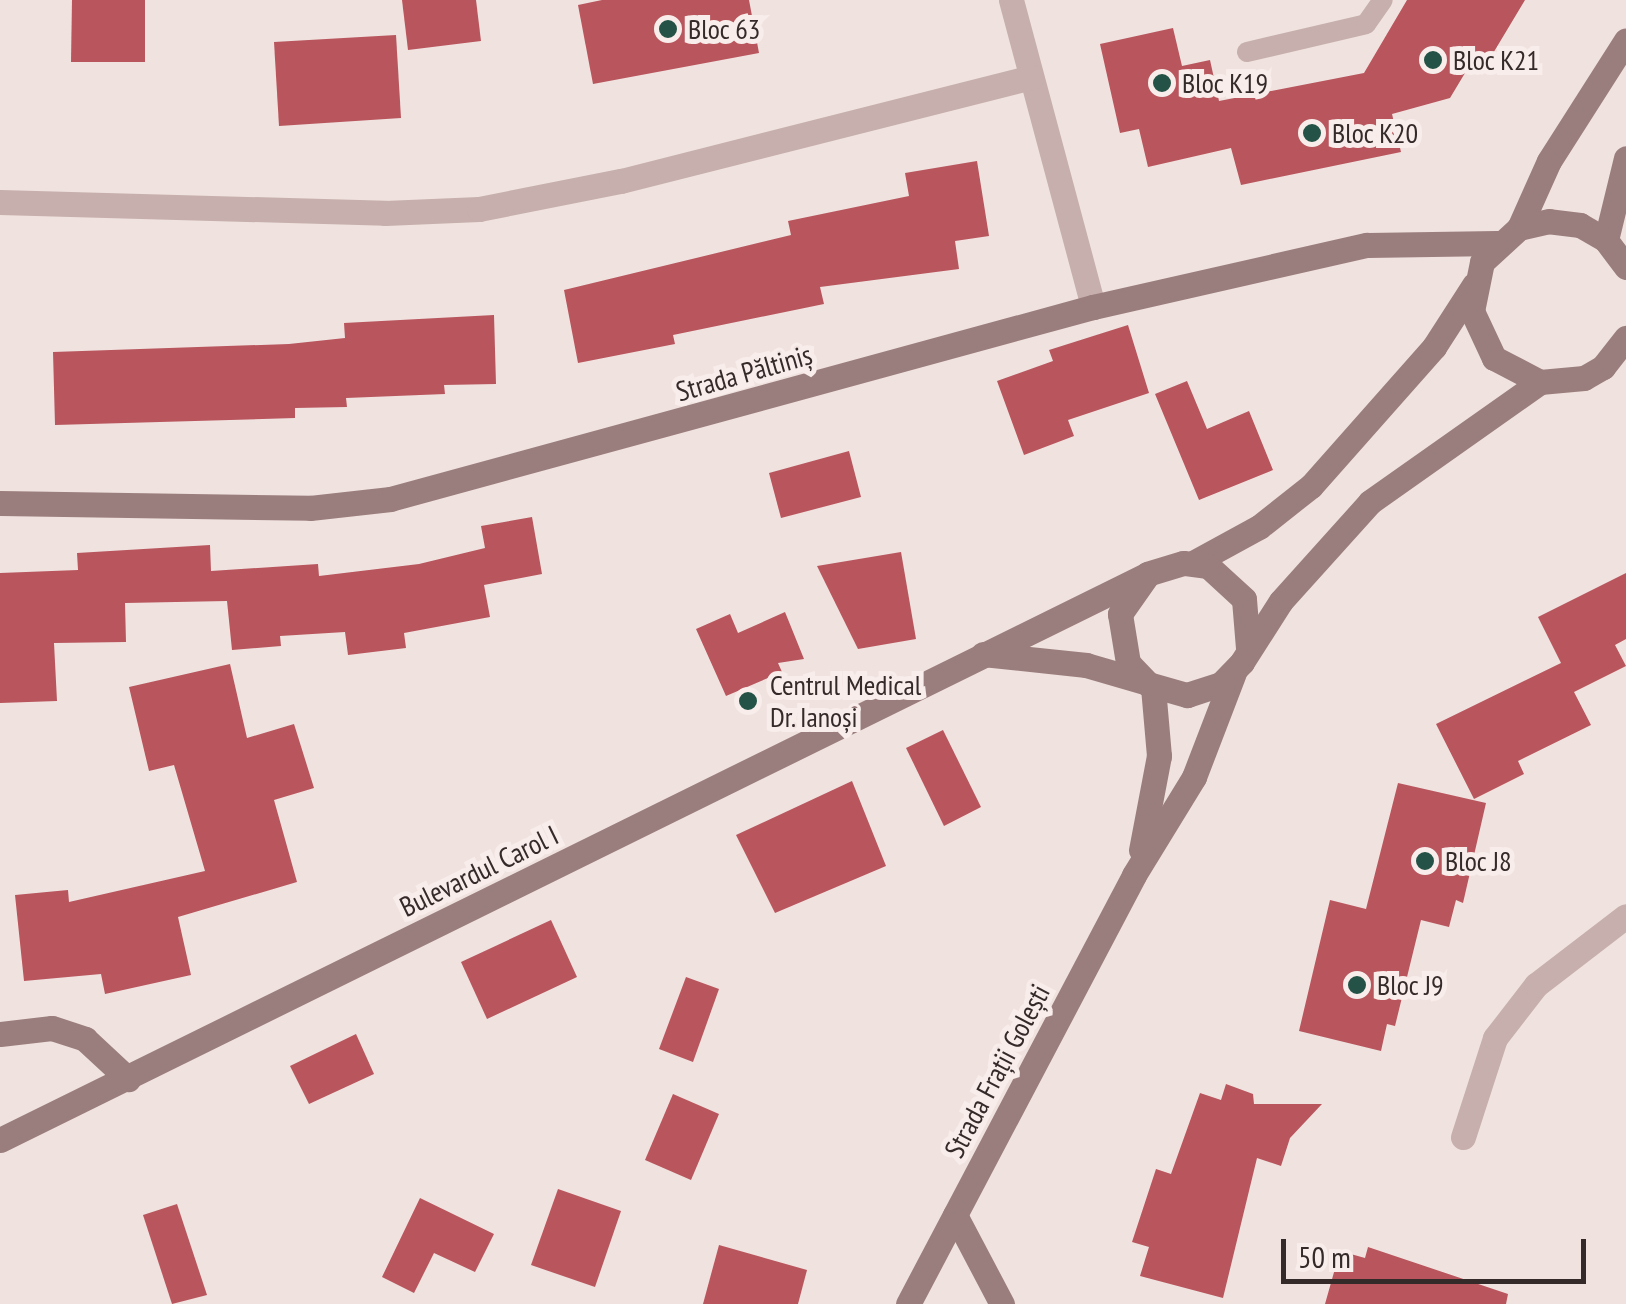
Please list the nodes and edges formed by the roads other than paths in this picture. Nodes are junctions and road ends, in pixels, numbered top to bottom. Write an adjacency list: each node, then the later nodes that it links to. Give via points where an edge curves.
1 (1011, 0): 5 (street)
2 (1383, 0): 4 (lane, via 1366,24)
3 (1626, 40): 8 (main road)
4 (1247, 52)
5 (1031, 77): 7 (street, via 621,181 479,208 385,213); 12 (street)
6 (1626, 158): 9 (main road)
7 (0, 202)
8 (1508, 236): 9 (main road, Strada Păltiniș, via 1549,221 1580,225); 11 (main road); 12 (main road, Strada Păltiniș, via 1368,244)
9 (1606, 240): 10 (main road)
10 (1625, 262)
11 (1474, 285): 15 (main road, via 1472,311 1494,358); 17 (main road, via 1434,347 1311,486 1258,527)
12 (1093, 307): 16 (main road, Strada Păltiniș, via 390,499 310,508)
13 (1626, 338): 14 (main road)
14 (1614, 361): 15 (main road, via 1562,383)
15 (1540, 382): 19 (main road, via 1370,502 1280,601)
16 (0, 503)
17 (1193, 563): 18 (main road); 19 (main road, via 1219,572 1244,600)
18 (1148, 574): 20 (main road, Bulevardul Carol I); 22 (main road, via 1130,591 1119,640)
19 (1248, 648): 21 (main road)
20 (984, 654): 22 (main road, via 1086,665); 26 (main road, Bulevardul Carol I)
21 (1234, 673): 22 (main road, via 1187,695); 23 (main road, Strada Frații Golești, via 1194,778)
22 (1149, 684): 23 (main road, Strada Frații Golești, via 1158,756)
23 (1138, 866): 29 (main road, Strada Frații Golești)
24 (1626, 916): 27 (street, via 1536,986 1495,1038)
25 (0, 1034): 26 (main road, via 52,1028 85,1039)
26 (128, 1079): 28 (main road, Bulevardul Carol I)
27 (1463, 1137)
28 (0, 1140)
29 (954, 1214): 30 (main road, Strada Frații Golești); 31 (main road)
30 (908, 1304)
31 (1002, 1304)

